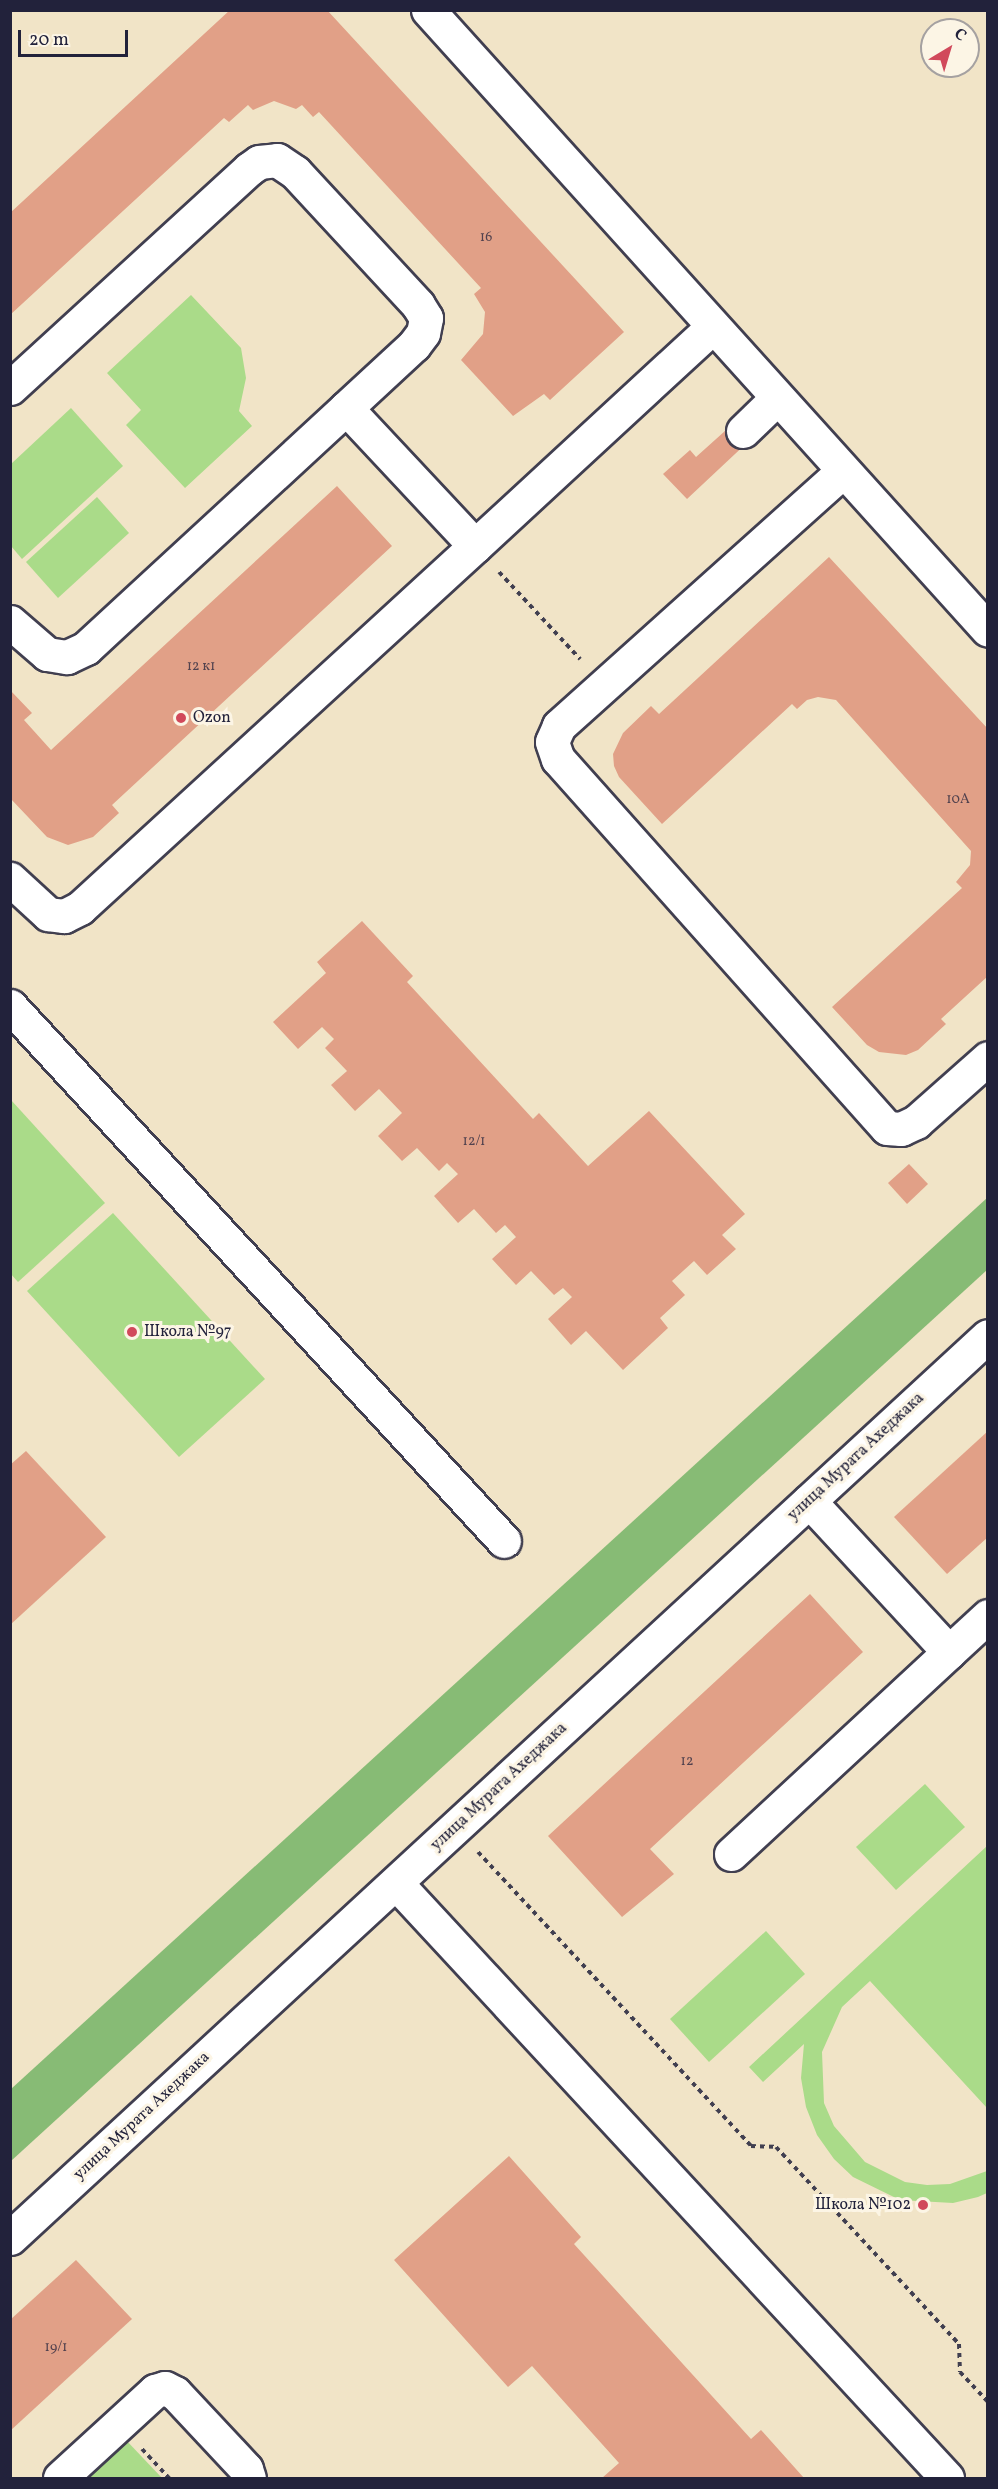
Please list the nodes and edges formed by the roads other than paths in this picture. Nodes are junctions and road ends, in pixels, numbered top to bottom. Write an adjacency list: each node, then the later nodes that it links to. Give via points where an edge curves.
1 (428, 10): 2 (street)
2 (711, 328): 4 (street); 8 (street)
3 (10, 388): 5 (street, via 249,169 259,162 277,160 295,172 426,318 423,333 414,345)
4 (777, 398): 6 (street); 7 (street)
5 (346, 408): 8 (street); 9 (street, via 86,648 67,657 47,654)
6 (743, 430)
7 (843, 471): 10 (street); 13 (street, via 559,726 552,742 558,759 887,1128 901,1129 916,1122)
8 (475, 546): 11 (street, via 80,908 64,916 48,914)
9 (10, 622)
10 (987, 630)
11 (10, 879)
12 (10, 1006): 16 (street)
13 (987, 1058)
14 (987, 1336): 15 (street, улица Мурата Ахеджака)
15 (809, 1501): 18 (street); 20 (street, улица Мурата Ахеджака)
16 (504, 1541)
17 (987, 1617): 18 (street)
18 (949, 1652): 19 (street)
19 (731, 1854)
20 (396, 1882): 21 (street, улица Мурата Ахеджака); 24 (street)
21 (10, 2238)
22 (60, 2478): 23 (street, via 155,2391 165,2388 175,2393 246,2469)
23 (249, 2478)
24 (947, 2478)

